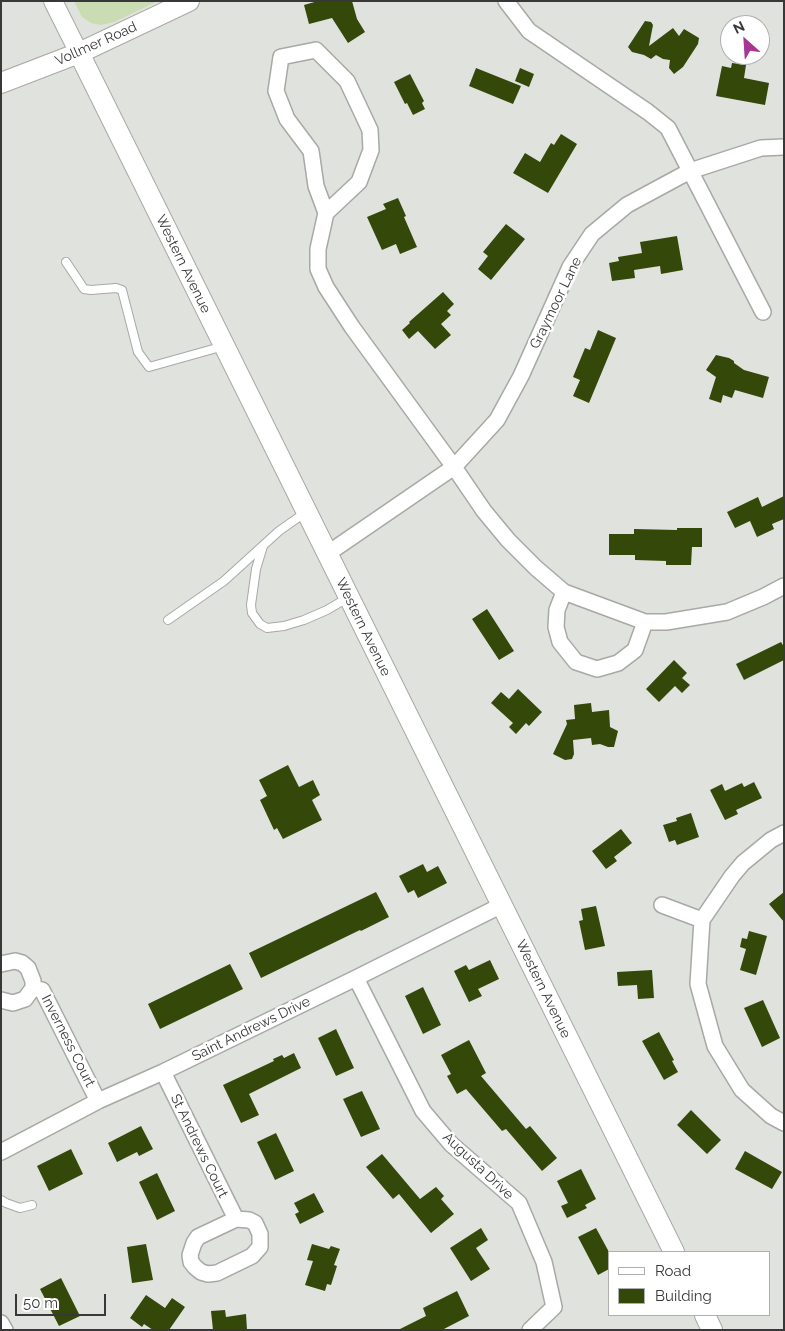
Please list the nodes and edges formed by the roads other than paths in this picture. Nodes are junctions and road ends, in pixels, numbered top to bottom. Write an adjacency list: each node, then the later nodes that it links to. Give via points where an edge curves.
1 (53, 1): 4 (street, Western Avenue)
2 (189, 1): 4 (main road, Vollmer Road)
3 (506, 1): 7 (street, via 529,31 668,128)
4 (78, 53): 5 (main road, Vollmer Road); 11 (main road, Western Avenue)
5 (1, 83)
6 (784, 147): 7 (street, Graymoor Lane, via 761,148)
7 (690, 171): 10 (street); 12 (street, Graymoor Lane, via 627,205 592,234 570,268 498,420)
8 (326, 213): 8 (street, via 359,182 371,150 370,130 347,81 316,50 281,57 276,91 286,119 311,151 316,186); 12 (street, via 318,249 318,269 326,287)
9 (66, 262): 11 (lane, via 84,289 122,290 138,352 148,367)
10 (763, 312)
11 (224, 346): 13 (main road, Western Avenue)
12 (454, 467): 15 (street, Graymoor Lane); 17 (street, via 508,540)
13 (306, 512): 14 (lane); 15 (main road, Western Avenue)
14 (263, 546): 18 (lane, via 251,605 252,613 260,624 267,628 304,620); 19 (lane, via 224,582)
15 (327, 554): 18 (main road, Western Avenue)
16 (784, 586): 20 (street, via 727,612 694,619)
17 (564, 592): 20 (street); 20 (street, via 557,610 556,627 560,642 576,662 597,669 618,663 635,650)
18 (349, 597): 22 (main road, Western Avenue)
19 (168, 620)
20 (646, 622)
21 (784, 833): 24 (street, via 743,863)
22 (502, 905): 26 (street, Saint Andrews Drive); 36 (main road, Western Avenue)
23 (662, 906): 24 (street)
24 (702, 920): 31 (street, via 698,984 715,1046 742,1090 771,1116)
25 (1, 964): 27 (street, Inverness Court, via 15,961 28,968)
26 (356, 978): 29 (street, Saint Andrews Drive); 40 (street, Augusta Drive, via 423,1111 451,1144 519,1203 544,1262 554,1308)
27 (33, 988): 28 (street, Inverness Court, via 20,1002); 30 (street, Inverness Court, via 42,990)
28 (1, 1000)
29 (163, 1072): 30 (street, Saint Andrews Drive); 35 (street, St Andrews Court)
30 (98, 1101): 32 (street, Saint Andrews Drive)
31 (784, 1123)
32 (1, 1152)
33 (1, 1200): 34 (lane, via 20,1208)
34 (32, 1205)
35 (236, 1219): 35 (street, via 254,1223 260,1234 260,1247 252,1256 217,1273 201,1272 191,1262 194,1243)
36 (674, 1251)
37 (705, 1316): 41 (main road)
38 (1, 1323): 39 (street)
39 (5, 1330)
40 (530, 1330)
41 (712, 1330)

